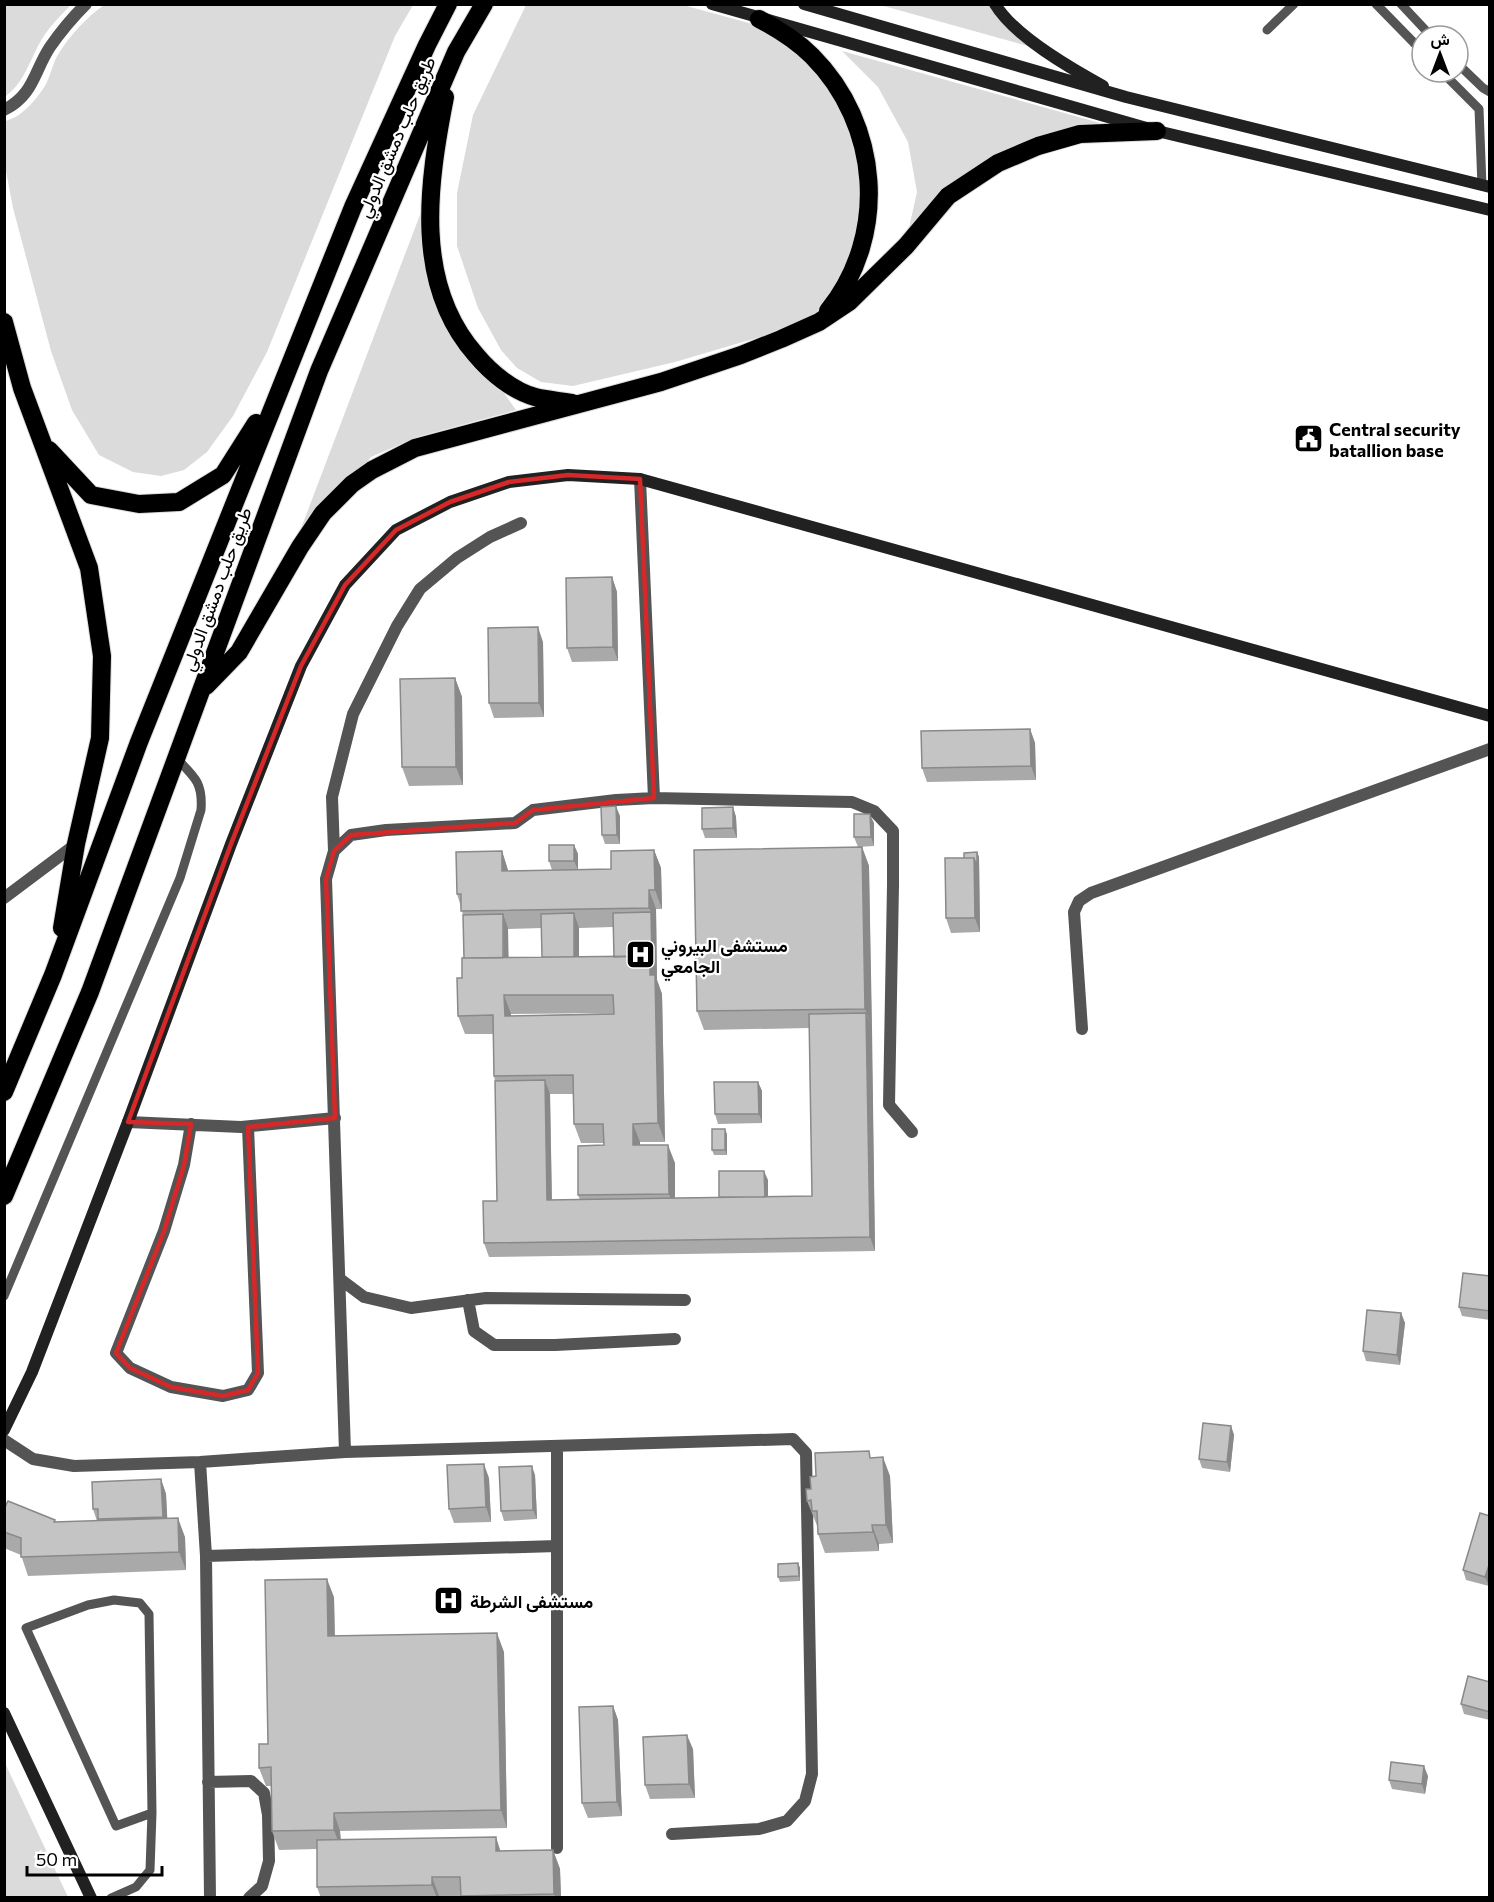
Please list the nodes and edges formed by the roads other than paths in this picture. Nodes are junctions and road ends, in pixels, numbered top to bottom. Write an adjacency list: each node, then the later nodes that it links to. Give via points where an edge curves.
1 (86, 4): 21 (street, via 48,50 35,80 21,98)
2 (448, 4): 27 (highway, طريق حلب دمشق الدولي, via 353,207)
3 (484, 4): 14 (highway, طريق حلب دمشق الدولي)
4 (712, 4): 10 (street)
5 (804, 4): 20 (street)
6 (995, 4): 20 (street, via 1001,15 1046,52)
7 (1294, 4): 12 (lane)
8 (1376, 4): 13 (lane)
9 (1401, 4): 11 (lane)
10 (759, 19): 22 (street); 26 (highway, via 811,55 838,87 857,125 868,166 869,208 861,249 844,288)
11 (1420, 24)
12 (1267, 30)
13 (1410, 39)
14 (456, 52): 28 (highway, via 440,123 430,225 437,284 446,311 469,347 500,378 534,397); 32 (highway, طريق حلب دمشق الدولي, via 319,371)
15 (1470, 77): 19 (lane)
16 (1455, 84): 18 (lane)
17 (1463, 84): 18 (lane)
18 (1459, 88): 23 (lane, via 1479,109)
19 (1490, 92)
20 (1126, 98): 23 (street)
21 (4, 110)
22 (1157, 131): 24 (street); 26 (highway, via 1080,134 998,163 948,196 878,274 849,302)
23 (1486, 186)
24 (1490, 210)
25 (4, 322): 29 (highway)
26 (819, 322): 28 (highway, via 701,369)
27 (281, 384): 29 (highway, via 224,476 179,502 139,504 91,495); 40 (highway, طريق حلب دمشق الدولي, via 139,742)
28 (579, 404): 32 (highway, via 415,448 352,484 310,530 238,652)
29 (42, 442): 37 (highway, via 89,568 102,656 100,738)
30 (640, 479): 33 (street); 36 (street); 44 (street, via 568,476 509,482 450,502 396,530 345,585 301,666)
31 (521, 523): 38 (street, via 457,558 420,590 397,626 353,714 332,797)
32 (200, 692): 35 (highway, طريق حلب دمشق الدولي)
33 (1490, 716)
34 (1490, 749): 41 (street, via 1090,893 1079,901 1074,912)
35 (177, 758): 48 (highway, طريق حلب دمشق الدولي, via 90,992); 50 (lane, via 197,779 202,800 180,878)
36 (654, 798): 38 (street, via 533,810 515,824 386,830 351,836); 47 (street, via 852,802 874,812 893,831 889,1105)
37 (76, 844): 39 (street); 40 (highway)
38 (334, 851): 43 (street, via 326,879)
39 (4, 898)
40 (53, 975): 42 (highway, طريق حلب دمشق الدولي)
41 (1082, 1029)
42 (4, 1092)
43 (335, 1118): 46 (street); 49 (street)
44 (128, 1122): 45 (street); 54 (street, via 32,1372)
45 (190, 1124): 46 (street); 46 (street, via 184,1166 164,1231 116,1353 130,1368 171,1388 223,1396 248,1390 258,1373)
46 (248, 1127)
47 (912, 1132)
48 (4, 1196)
49 (340, 1280): 51 (street, via 364,1297 411,1308); 57 (street)
50 (4, 1296)
51 (468, 1300): 52 (street); 53 (street, via 474,1331 494,1345 555,1346)
52 (686, 1300)
53 (675, 1339)
54 (4, 1430)
55 (4, 1440): 58 (street, via 33,1459 74,1466)
56 (557, 1446): 57 (street); 59 (street); 64 (street, via 793,1439 806,1453 812,1773 805,1800 788,1821 759,1829)
57 (345, 1452): 58 (street)
58 (200, 1462): 60 (street)
59 (557, 1546): 60 (street); 65 (street)
60 (206, 1556): 62 (street)
61 (4, 1713): 66 (street)
62 (208, 1782): 68 (street); 69 (street, via 251,1781 264,1793 269,1861 262,1886)
63 (152, 1813): 63 (lane, via 149,1614 140,1603 114,1600 88,1605 26,1628 116,1826); 67 (lane, via 150,1869 136,1887)
64 (672, 1834)
65 (557, 1848)
66 (91, 1898)
67 (111, 1898)
68 (210, 1898)
69 (249, 1898)

